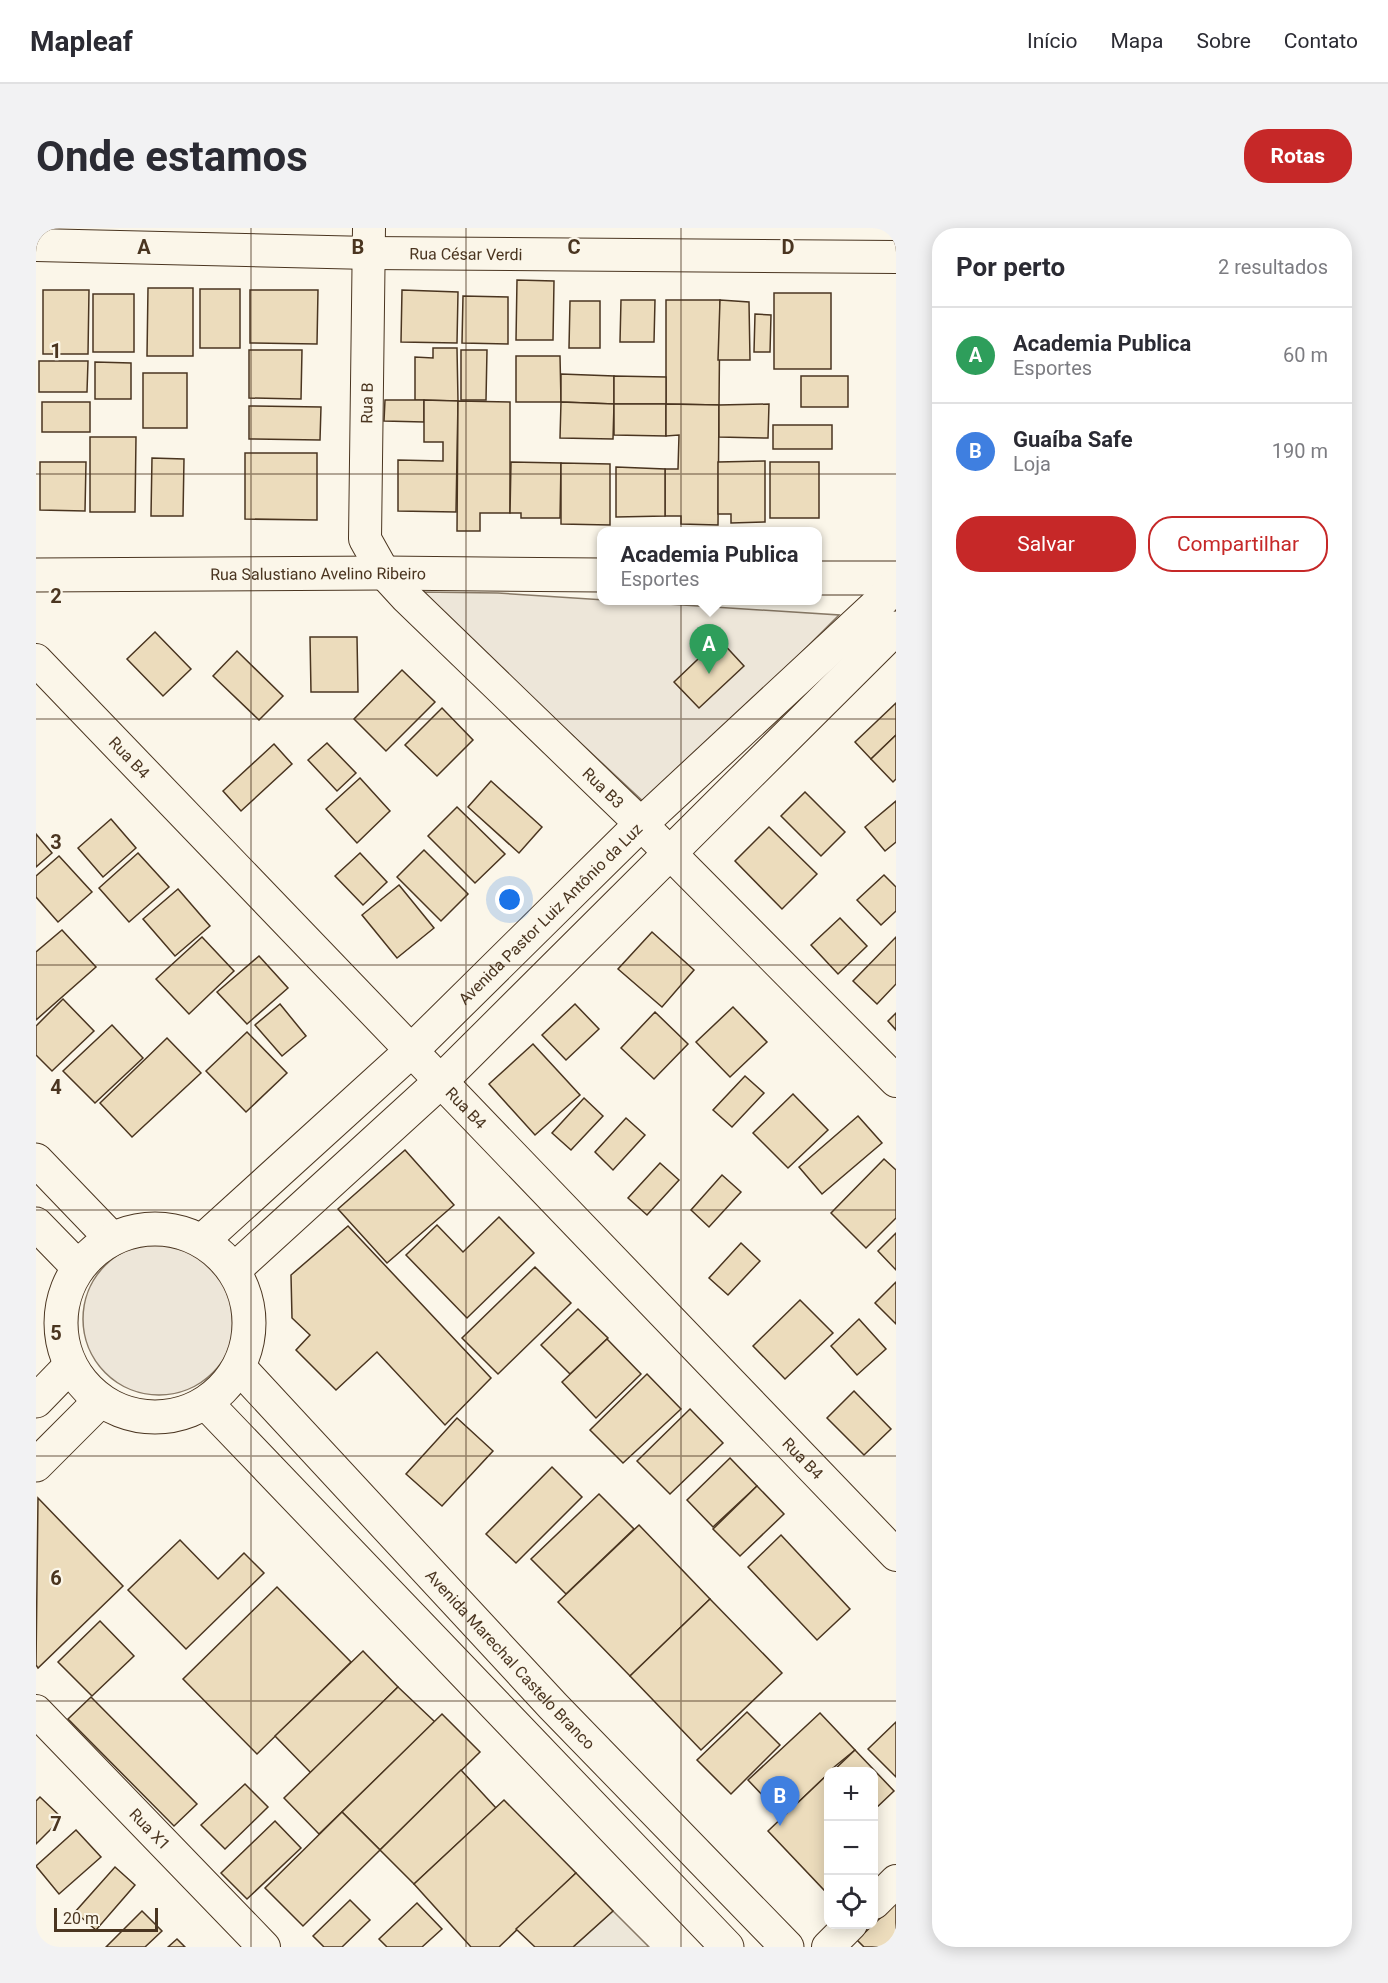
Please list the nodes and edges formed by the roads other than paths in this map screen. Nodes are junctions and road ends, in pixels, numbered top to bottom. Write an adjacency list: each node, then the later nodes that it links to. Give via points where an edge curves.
1 (369, 241): 2 (street, Rua César Verdi); 3 (street, Rua César Verdi); 4 (street, Rua B, via 364,539)
2 (36, 245)
3 (896, 257)
4 (384, 573): 5 (street, Rua Salustiano Avelino Ribeiro); 6 (street, Rua Salustiano Avelino Ribeiro); 10 (street, Rua B3)
5 (36, 575)
6 (597, 575)
7 (822, 580): 8 (street)
8 (893, 601): 10 (street, Avenida Pastor Luiz Antônio da Luz); 11 (street)
9 (36, 660): 12 (street, Rua B4)
10 (641, 824): 11 (street, Rua B3); 12 (street, Avenida Pastor Luiz Antônio da Luz)
11 (671, 854): 13 (street, Rua B3); 14 (street)
12 (410, 1052): 14 (street, Rua B4); 18 (street, Avenida Pastor Luiz Antônio da Luz)
13 (896, 1081)
14 (440, 1082): 20 (street); 27 (street, Rua B4)
15 (36, 1160): 17 (street)
16 (36, 1224): 19 (street)
17 (112, 1239): 18 (street, via 141,1230 173,1230); 19 (street)
18 (202, 1241): 20 (street)
19 (78, 1267): 21 (street, via 66,1290 60,1315 61,1341)
20 (234, 1270): 22 (street, via 245,1293 250,1318 248,1343)
21 (70, 1366): 23 (street); 24 (street)
22 (239, 1367): 25 (street, via 225,1388); 34 (street, Avenida Marechal Castelo Branco, via 545,1697)
23 (36, 1401)
24 (100, 1401): 25 (street, via 125,1413 153,1418 181,1414); 26 (street)
25 (206, 1403): 33 (street)
26 (36, 1465)
27 (896, 1555)
28 (36, 1711): 32 (street, Rua X1)
29 (896, 1881): 30 (street)
30 (878, 1898)
31 (846, 1929): 35 (street)
32 (264, 1947)
33 (728, 1947)
34 (787, 1947)
35 (828, 1947)

